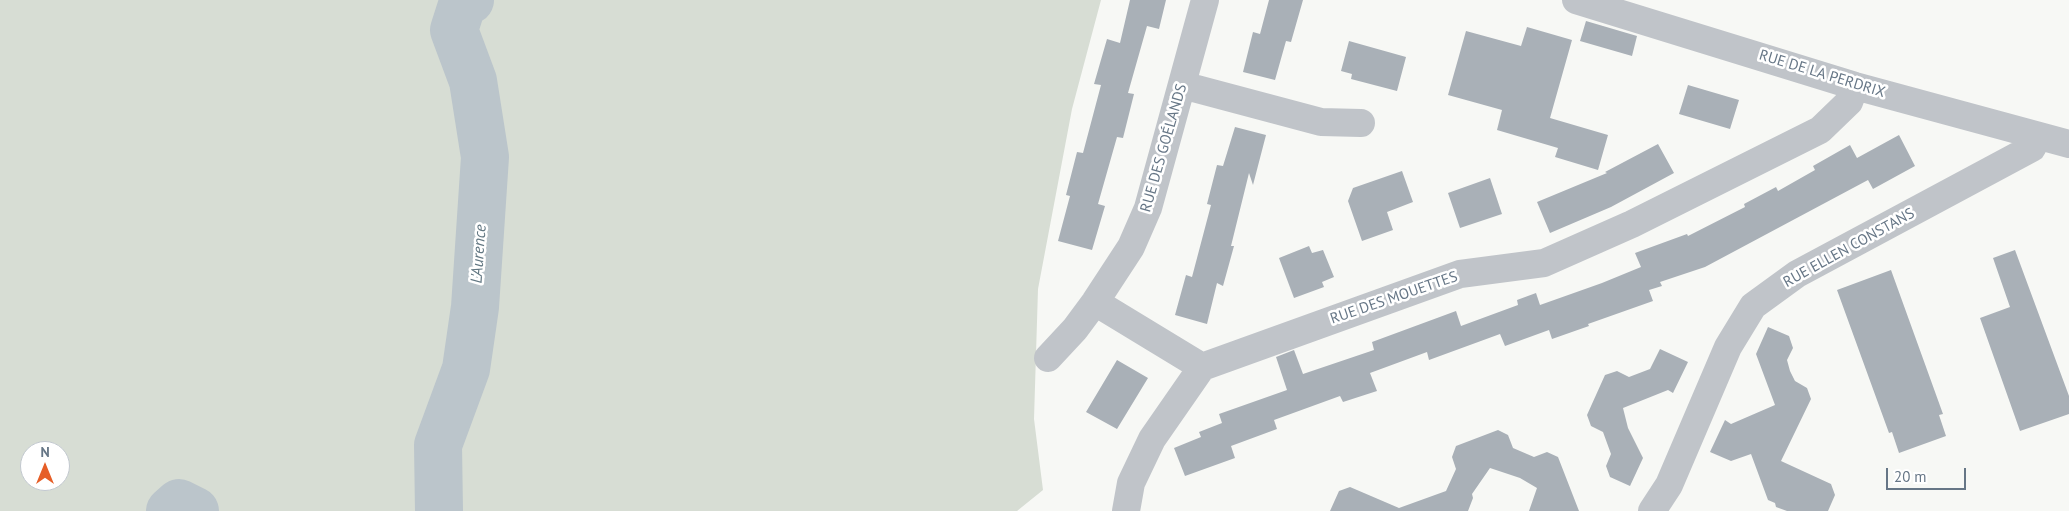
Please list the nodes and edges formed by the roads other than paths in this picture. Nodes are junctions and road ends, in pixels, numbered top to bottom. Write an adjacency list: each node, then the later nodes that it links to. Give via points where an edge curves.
1 (1205, 0): 3 (street, RUE DES GOÉLANDS)
2 (1576, 0): 4 (street, RUE DE LA PERDRIX)
3 (1182, 85): 5 (street, via 1321,122); 8 (street, RUE DES GOÉLANDS, via 1148,208 1131,247)
4 (1855, 86): 6 (street, RUE DE LA PERDRIX); 10 (street, RUE DES MOUETTES, via 1849,102 1820,130 1632,224 1544,263 1460,274)
5 (1361, 123)
6 (2037, 136): 7 (street, RUE DE LA PERDRIX); 12 (street, RUE ELLEN CONSTANS, via 2032,148 1797,274 1753,306 1728,348 1669,485)
7 (2069, 144)
8 (1095, 302): 9 (street, RUE DES GOÉLANDS); 10 (street)
9 (1048, 358)
10 (1202, 367): 11 (street, via 1152,439 1131,484)
11 (1126, 511)
12 (1652, 511)

